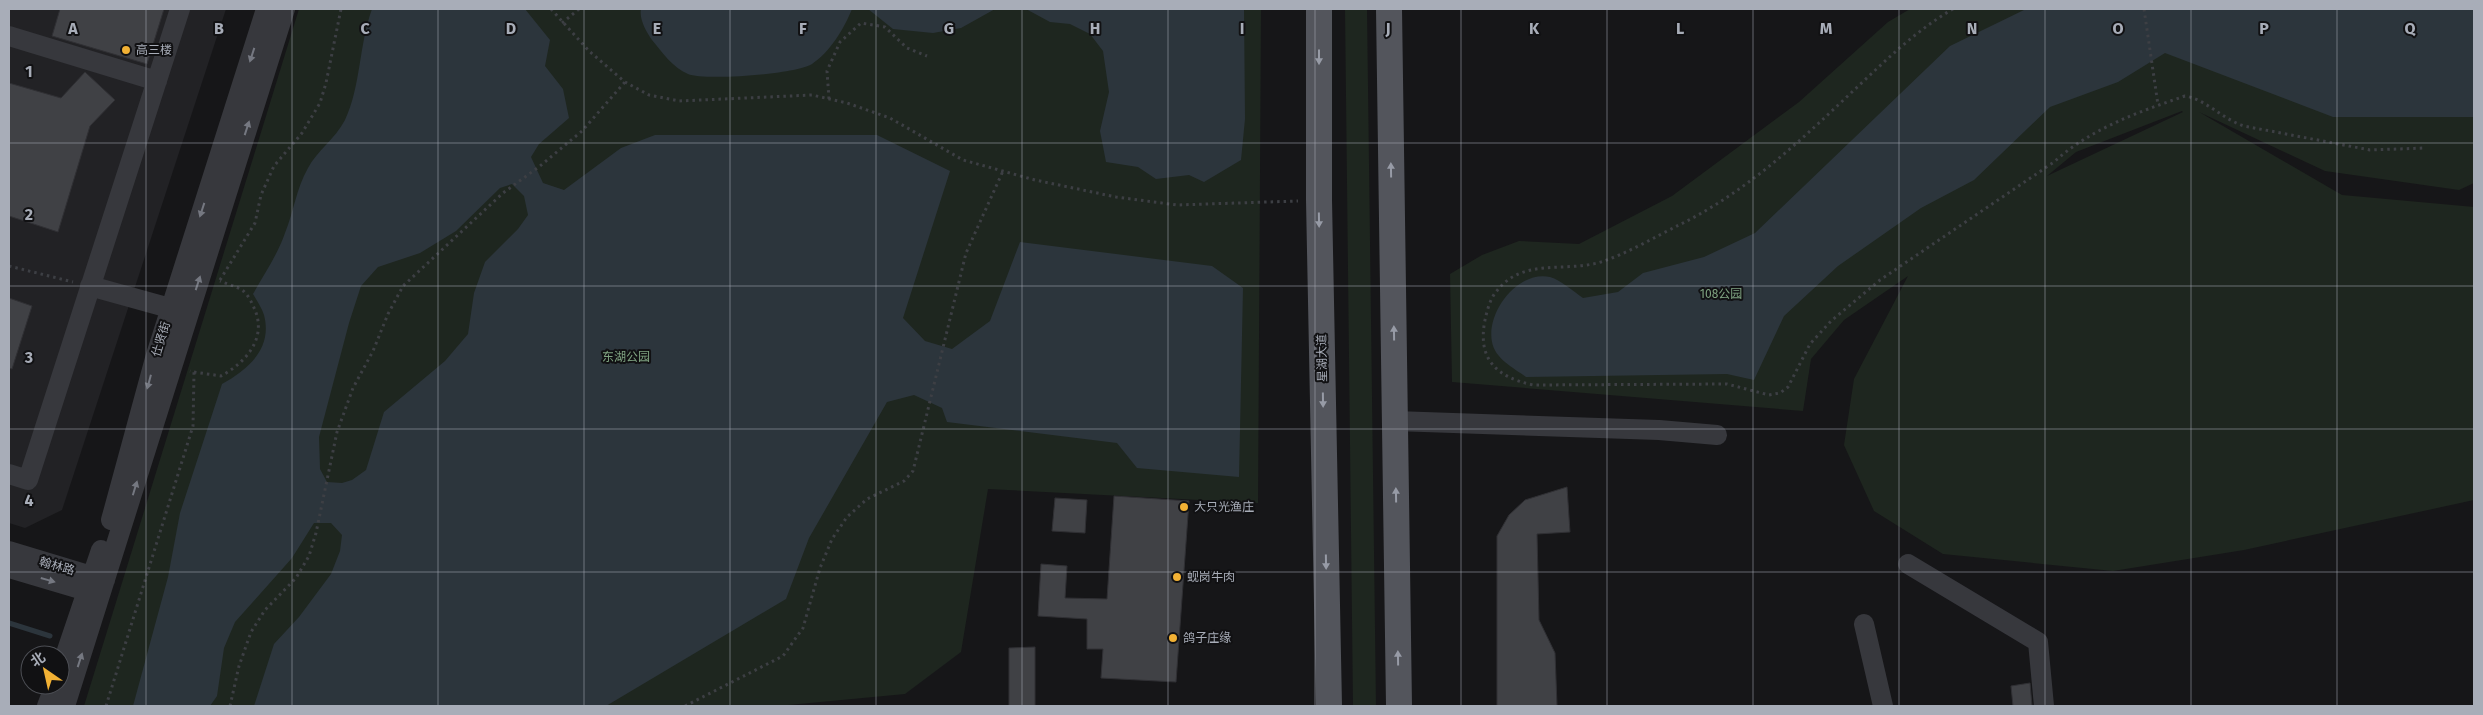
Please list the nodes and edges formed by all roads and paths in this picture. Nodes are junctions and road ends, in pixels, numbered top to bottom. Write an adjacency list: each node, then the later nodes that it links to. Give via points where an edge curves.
1 (180, 9): 14 (street)
2 (266, 9): 25 (street, 仕贤街, one-way to 25)
3 (285, 9): 25 (street, one-way to 3)
4 (341, 9): 23 (path, via 320,103 302,134 274,166 255,223)
5 (551, 9): 11 (path)
6 (579, 9): 11 (path)
7 (1319, 9): 20 (main road, 星湖大道, one-way to 20)
8 (1389, 9): 28 (main road, one-way to 8)
9 (1953, 9): 17 (path, via 1909,39 1791,149 1724,201 1602,262 1576,267 1532,268 1512,277 1496,292 1484,324 1484,348 1493,366 1512,381 1533,385 1727,384 1769,395 1780,393 1788,387 1810,344 1831,320 1880,280 2090,134)
10 (2144, 9): 17 (path)
11 (562, 23): 15 (path)
12 (9, 36): 14 (street)
13 (927, 56): 16 (path, via 907,48 885,27 861,23 840,42 827,71)
14 (157, 81): 24 (street)
15 (625, 82): 16 (path, via 649,95 679,101 812,95); 39 (path, via 582,131 503,194 403,286 352,388 337,432 309,556 296,578 265,610 251,632)
16 (829, 99): 19 (path, via 890,118 963,160)
17 (2158, 105): 18 (path, via 2184,96 2191,97 2229,122 2244,126 2370,150)
18 (2425, 148)
19 (1003, 171): 20 (path, via 1116,197 1177,205); 40 (path, via 966,254 913,471 904,481 867,499 847,517 832,539 820,568 803,628 783,656)
20 (1319, 200): 41 (main road, 星湖大道, one-way to 41)
21 (9, 266): 24 (path)
22 (214, 279): 23 (path)
23 (220, 281): 27 (path, via 243,291 251,302 258,317 255,344 236,368 221,376)
24 (90, 286): 25 (street); 30 (street, via 28,480)
25 (179, 311): 34 (street, 仕贤街, via 111,521)
26 (182, 368): 27 (path)
27 (194, 372): 38 (path, via 193,426)
28 (1395, 421): 29 (street); 42 (main road, one-way to 28)
29 (1717, 435)
30 (9, 474)
31 (9, 551): 34 (street, 翰林路)
32 (1908, 564): 44 (street, via 2038,642)
33 (9, 568): 34 (street, 翰林路, one-way to 34)
34 (97, 586): 36 (street, 仕贤街); 37 (street, one-way to 34)
35 (1864, 624): 43 (street)
36 (70, 648)
37 (65, 706)
38 (106, 706)
39 (230, 706)
40 (685, 706)
41 (1329, 706)
42 (1399, 706)
43 (1883, 706)
44 (2044, 706)

